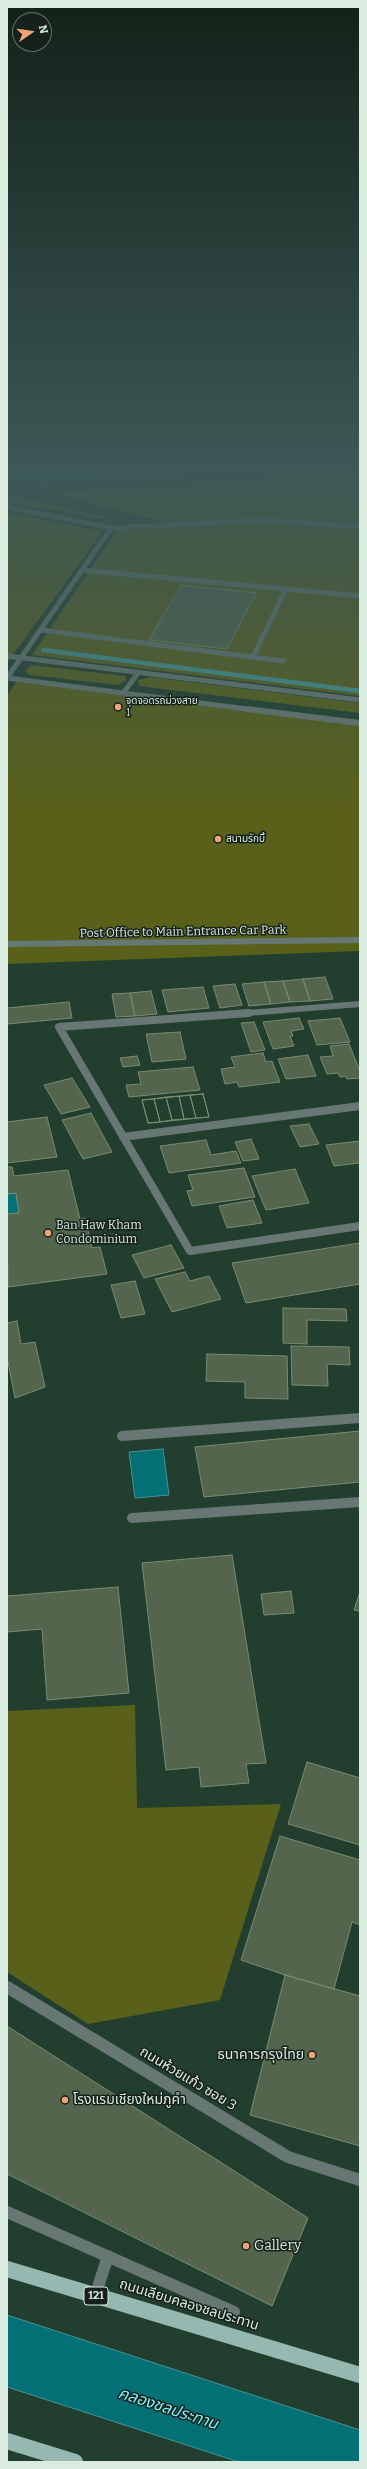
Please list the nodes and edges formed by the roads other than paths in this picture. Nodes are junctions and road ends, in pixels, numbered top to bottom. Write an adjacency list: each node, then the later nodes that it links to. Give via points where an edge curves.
1 (74, 582): 5 (street)
2 (213, 582): 3 (street)
3 (286, 589): 4 (street); 7 (street)
4 (360, 596)
5 (41, 630): 7 (street); 8 (street)
6 (7, 656): 8 (street)
7 (253, 657): 9 (street)
8 (21, 658): 10 (street); 11 (street)
9 (283, 661)
10 (138, 673): 12 (street); 13 (street)
11 (7, 678): 12 (street)
12 (124, 692): 14 (street)
13 (360, 700)
14 (360, 723)
15 (360, 940): 16 (street)
16 (7, 944)
17 (360, 1004): 19 (street, via 59,1028)
18 (360, 1106): 19 (street)
19 (123, 1137): 20 (street, via 190,1251)
20 (360, 1226)
21 (360, 1418): 22 (street)
22 (122, 1436)
23 (360, 1502): 24 (street)
24 (132, 1518)
25 (7, 1987): 26 (street, ถนนห้วยแก้ว ซอย 3, via 288,2157)
26 (360, 2180)
27 (7, 2212): 28 (street)
28 (108, 2256): 30 (street); 31 (street)
29 (7, 2269): 30 (main road, ถนนเลียบคลองชลประทาน / 121)
30 (95, 2296): 32 (main road, ถนนเลียบคลองชลประทาน / 121)
31 (234, 2312)
32 (360, 2375)
33 (7, 2441): 34 (main road)
34 (75, 2462)

